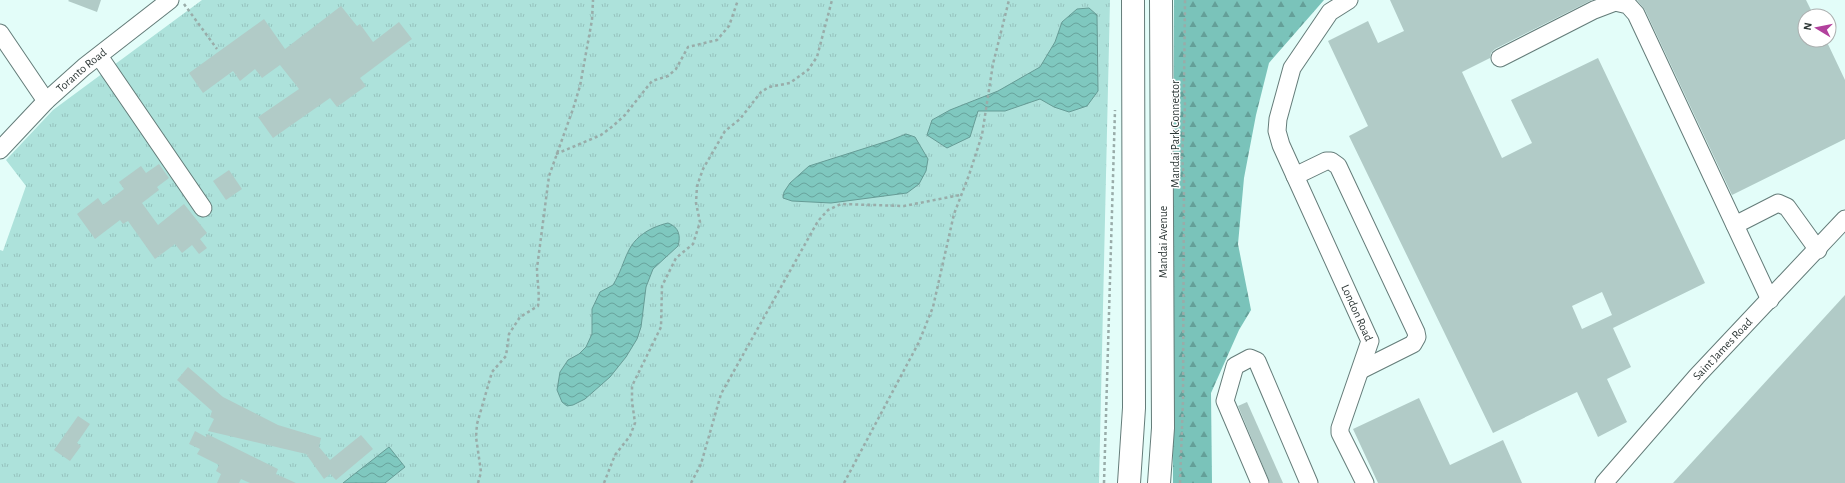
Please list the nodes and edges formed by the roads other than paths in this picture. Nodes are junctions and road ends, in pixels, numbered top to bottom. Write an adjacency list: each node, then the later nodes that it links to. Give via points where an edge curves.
1 (170, 0): 6 (street, Toranto Road)
2 (1133, 0): 17 (main road, via 1134,408)
3 (1162, 0): 18 (main road, Mandai Avenue, via 1164,428)
4 (1349, 0): 10 (street, London Road, via 1330,12 1292,68 1277,132)
5 (0, 33): 8 (street)
6 (99, 56): 8 (street, Toranto Road); 11 (street)
7 (1500, 58): 13 (street, via 1594,10 1615,2 1628,5 1636,14)
8 (46, 101): 9 (street, Toranto Road)
9 (0, 150)
10 (1295, 176): 16 (street, London Road, via 1370,341); 16 (street, via 1326,161 1338,166 1416,332 1417,337 1413,344)
11 (203, 208)
12 (1845, 219): 14 (street, Saint James Road)
13 (1735, 225): 14 (street, via 1778,203 1787,207); 15 (street)
14 (1818, 250): 15 (street, Saint James Road)
15 (1770, 300): 22 (street, Saint James Road, via 1697,376)
16 (1361, 370): 21 (street, London Road, via 1340,433)
17 (1129, 483)
18 (1159, 483)
19 (1260, 483): 20 (street, via 1225,401 1235,366 1250,358 1257,361)
20 (1308, 483)
21 (1365, 483)
22 (1604, 483)

